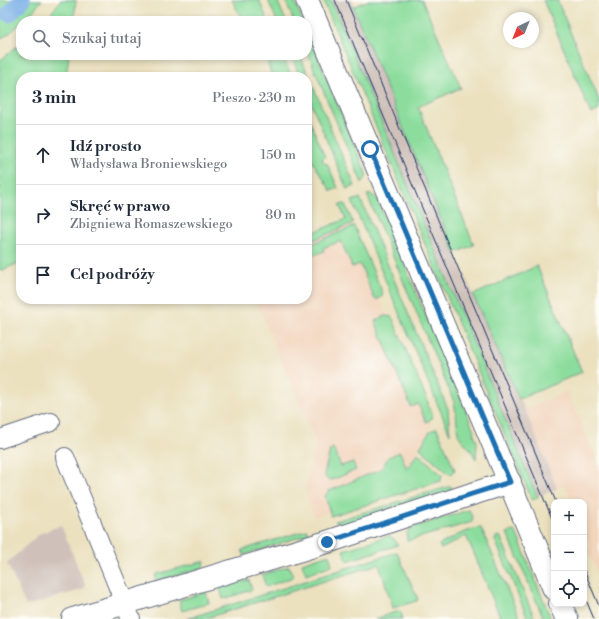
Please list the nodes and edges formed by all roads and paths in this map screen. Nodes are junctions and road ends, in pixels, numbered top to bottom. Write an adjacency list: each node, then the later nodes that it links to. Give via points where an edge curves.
1 (307, 0): 5 (main road)
2 (52, 422): 3 (street)
3 (0, 439)
4 (65, 458): 8 (street)
5 (510, 482): 6 (main road); 8 (main road)
6 (551, 582)
7 (561, 607): 10 (main road)
8 (127, 611): 9 (main road)
9 (73, 619)
10 (567, 619)

